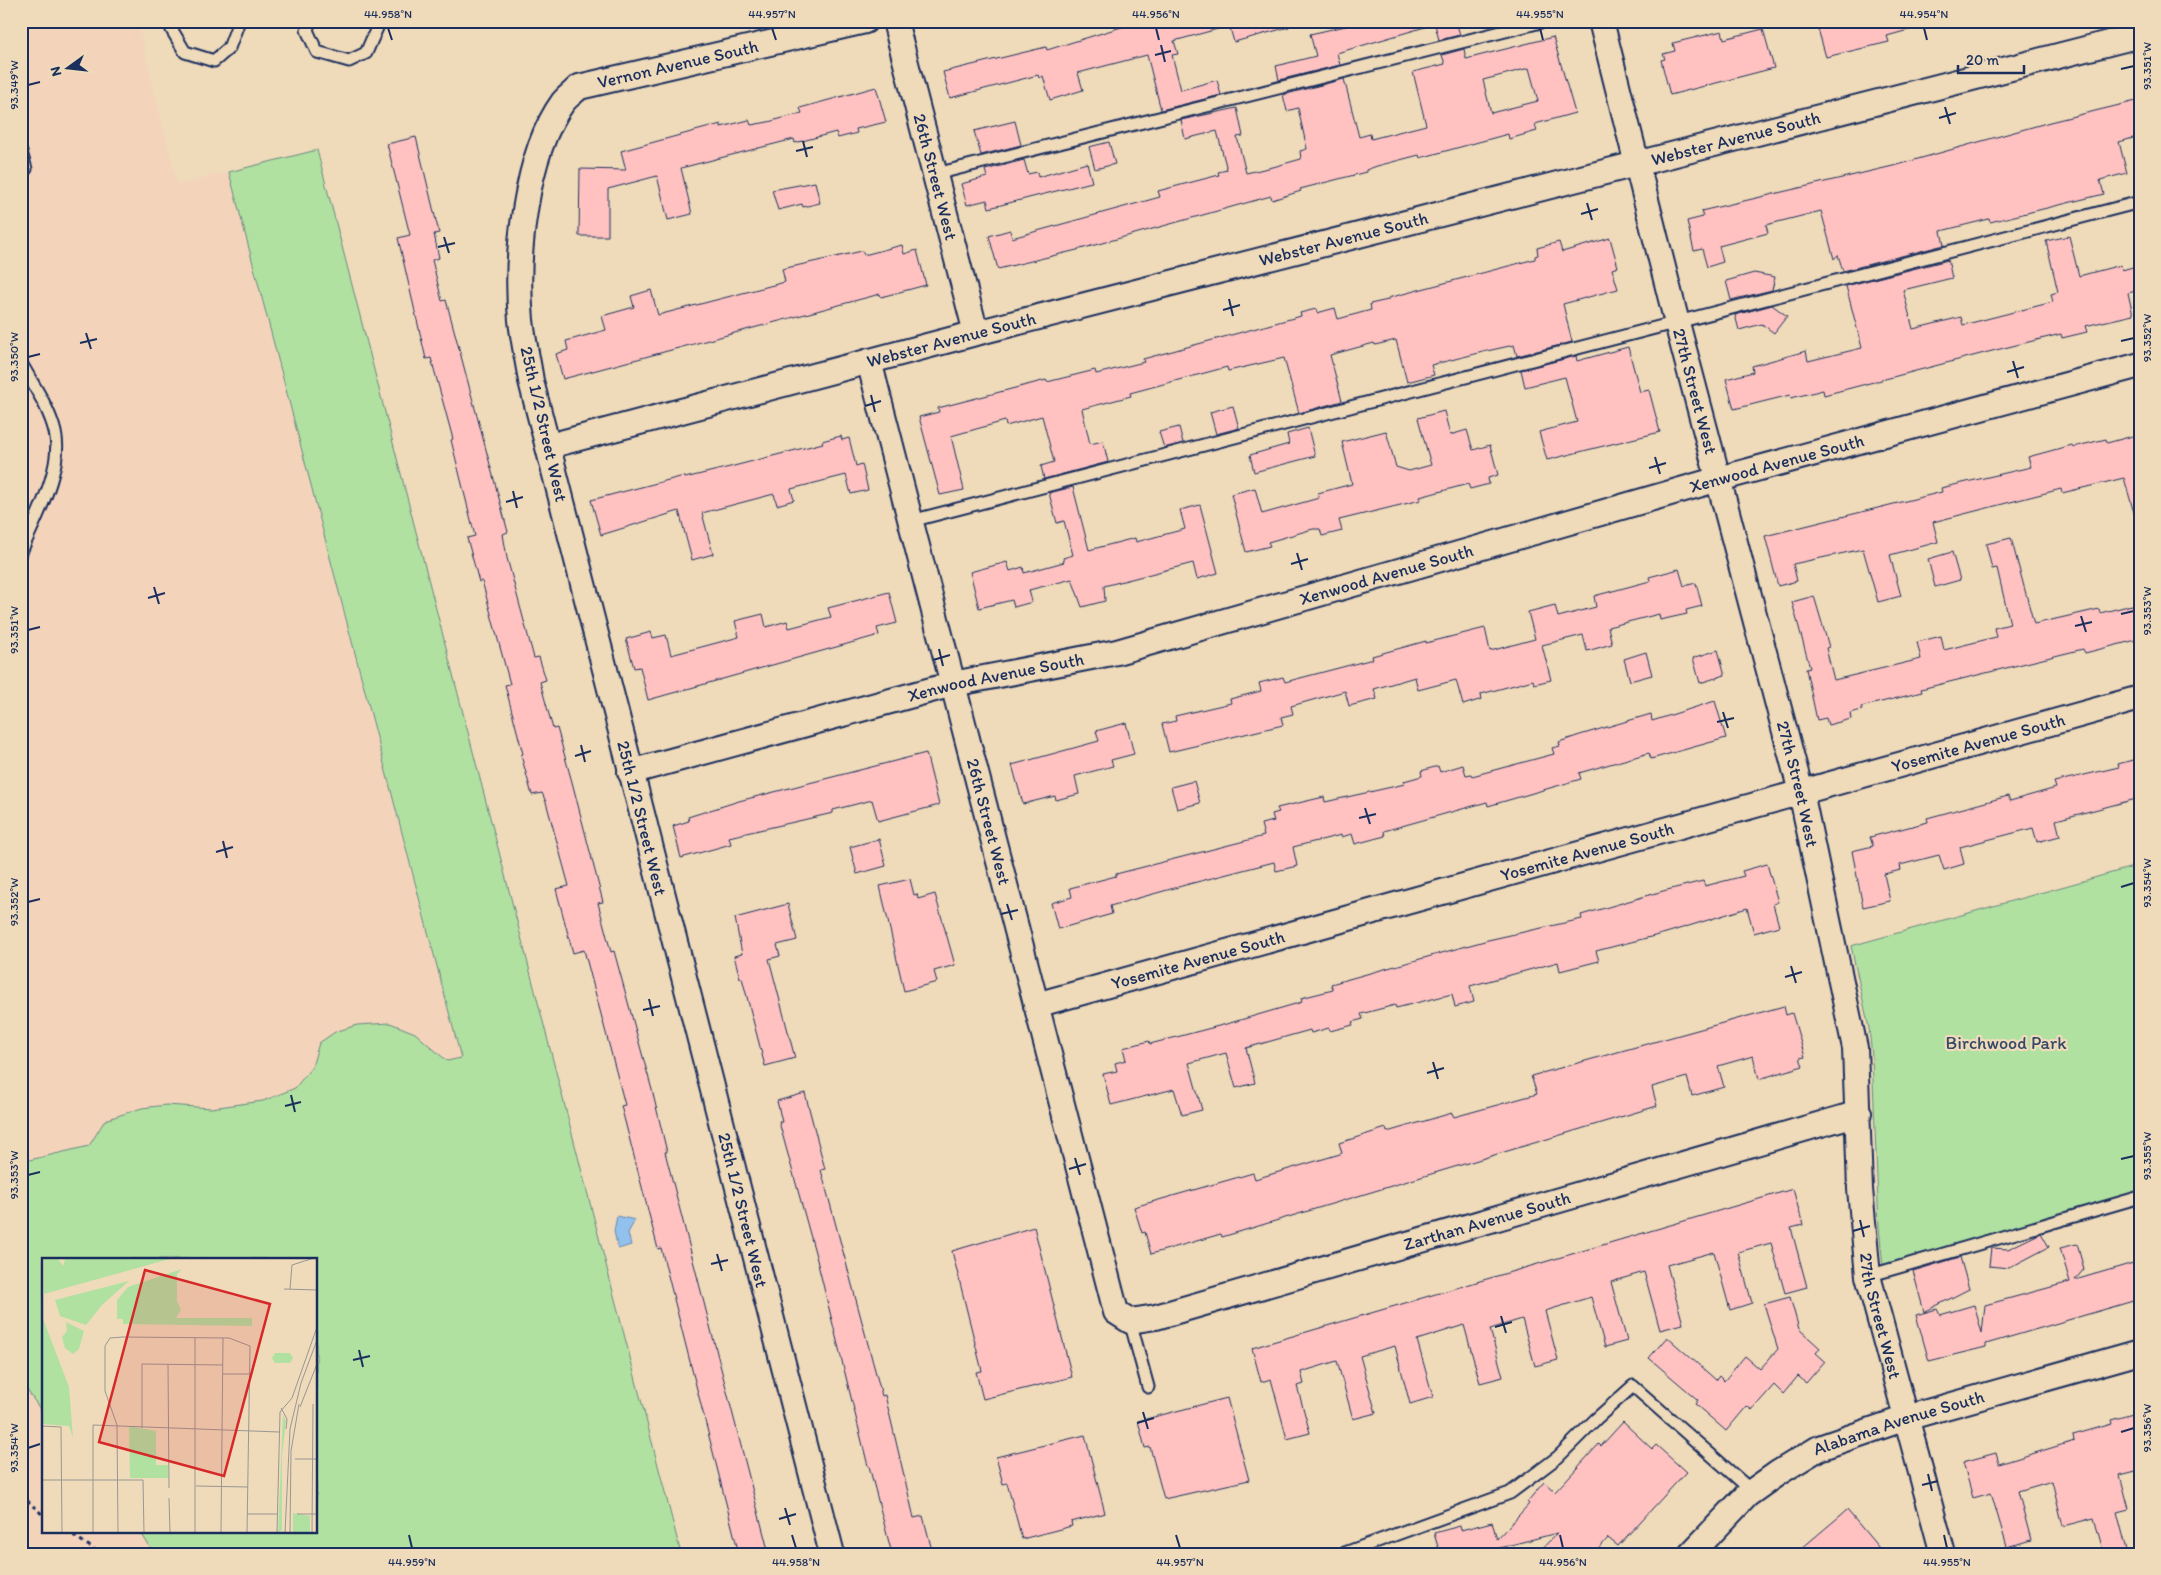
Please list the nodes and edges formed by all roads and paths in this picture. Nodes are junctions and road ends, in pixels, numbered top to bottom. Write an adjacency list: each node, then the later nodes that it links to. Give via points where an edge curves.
1 (170, 21): 2 (lane, via 186,52 214,60 229,48)
2 (239, 21)
3 (310, 21): 4 (lane, via 307,30 317,52 349,61 366,54)
4 (380, 21)
5 (865, 21): 10 (street, Vernon Avenue South)
6 (895, 21): 14 (street, 26th Street West)
7 (1544, 21): 14 (lane)
8 (1601, 21): 12 (street, 27th Street West)
9 (2140, 35): 12 (street, Webster Avenue South)
10 (580, 87): 21 (street, 25th 1/2 Street West, via 564,101 548,126 528,186 520,258 521,320 531,380)
11 (21, 152): 13 (lane)
12 (1637, 165): 16 (street, 27th Street West); 17 (street, Webster Avenue South)
13 (26, 169)
14 (936, 174): 17 (street, 26th Street West)
15 (2140, 202): 16 (lane)
16 (1677, 323): 22 (street, 27th Street West); 23 (lane)
17 (976, 333): 18 (street, Webster Avenue South)
18 (869, 361): 21 (street, Webster Avenue South); 23 (street, 26th Street West)
19 (21, 363): 24 (lane, via 49,412 56,456 52,475)
20 (2140, 365): 22 (street, Xenwood Avenue South)
21 (549, 446): 27 (street, 25th 1/2 Street West)
22 (1719, 479): 25 (street, Xenwood Avenue South, via 1117,652); 28 (street, 27th Street West)
23 (911, 521): 25 (street, 26th Street West)
24 (21, 552)
25 (953, 684): 27 (street, Xenwood Avenue South); 29 (street, 26th Street West)
26 (2140, 698): 28 (street, Yosemite Avenue South)
27 (630, 772): 42 (street, 25th 1/2 Street West)
28 (1801, 792): 29 (street, Yosemite Avenue South); 30 (street, 27th Street West, via 1855,1048)
29 (1036, 1005): 33 (street, 26th Street West)
30 (1859, 1113): 32 (street, 27th Street West, via 1860,1189); 33 (street, Zarthan Avenue South, via 1156,1318)
31 (2140, 1198): 32 (lane)
32 (1868, 1276): 36 (street, 27th Street West)
33 (1123, 1317): 35 (lane)
34 (2140, 1352): 36 (street, Alabama Avenue South)
35 (1148, 1387)
36 (1906, 1418): 37 (street, Alabama Avenue South, via 1819,1448); 45 (street, 27th Street West)
37 (1752, 1491): 43 (lane, via 1633,1386 1558,1457 1510,1493); 44 (street, Alabama Avenue South)
38 (21, 1495): 39 (path)
39 (42, 1514)
40 (68, 1532): 41 (path)
41 (101, 1554)
42 (832, 1554)
43 (1342, 1554)
44 (1692, 1554)
45 (1943, 1554)

